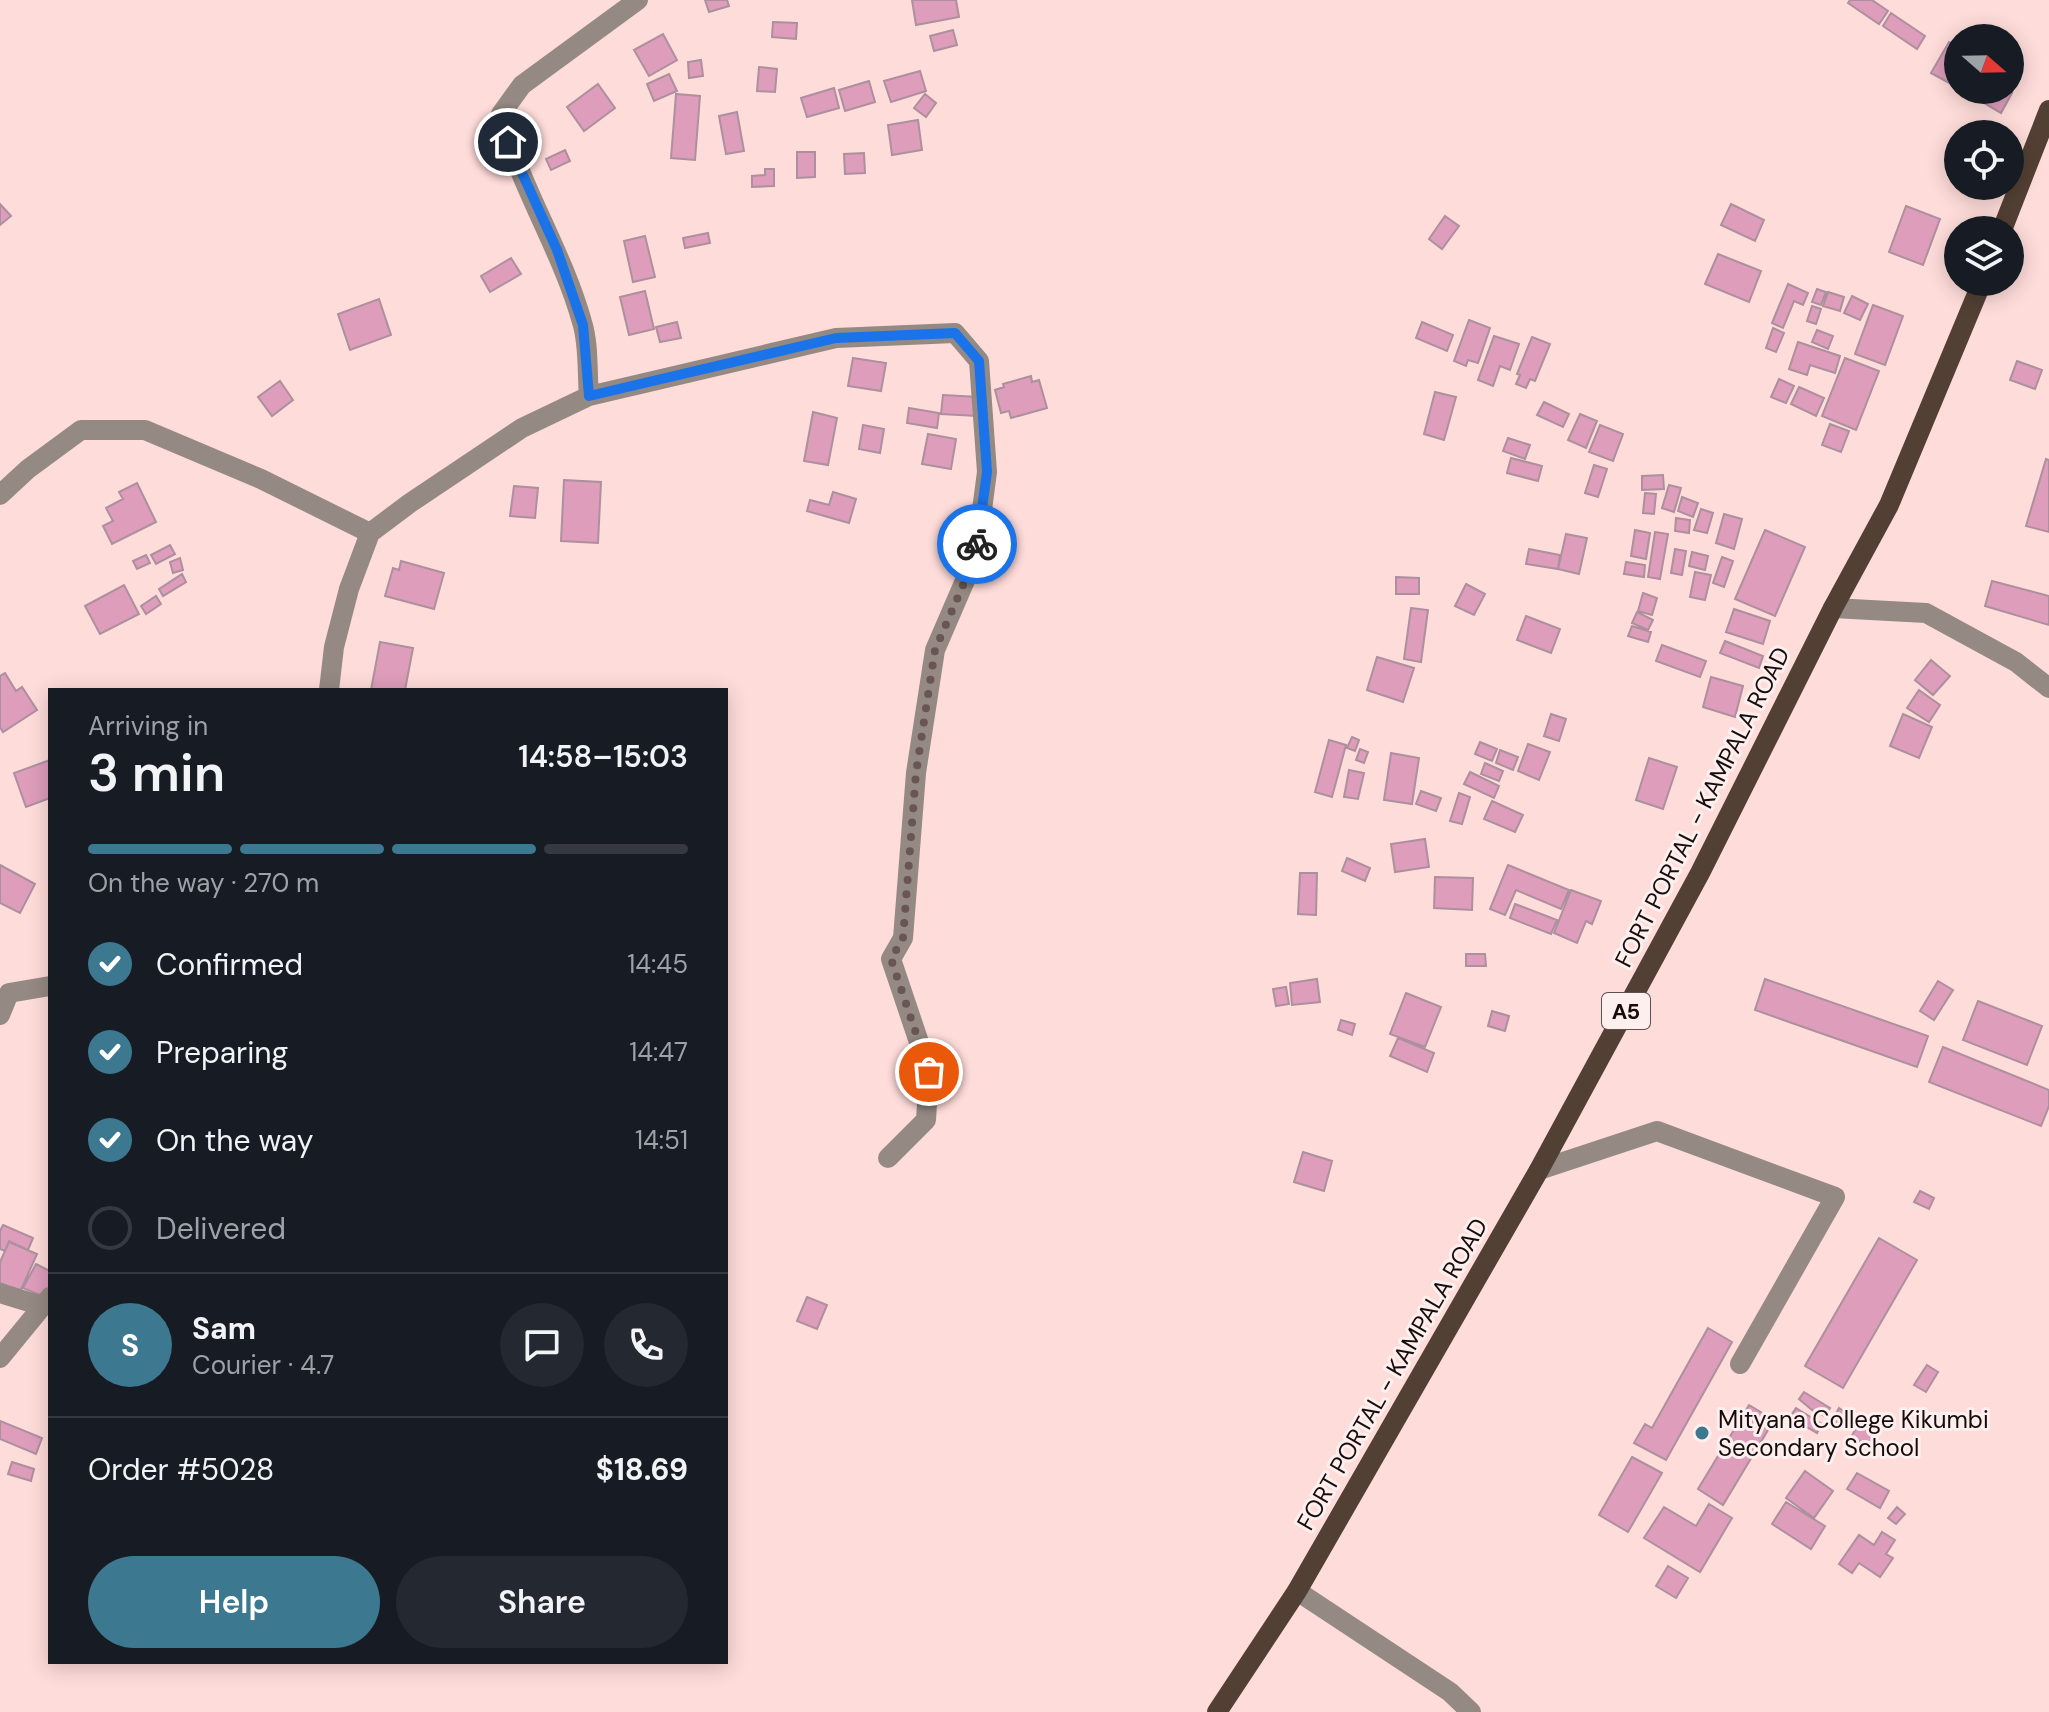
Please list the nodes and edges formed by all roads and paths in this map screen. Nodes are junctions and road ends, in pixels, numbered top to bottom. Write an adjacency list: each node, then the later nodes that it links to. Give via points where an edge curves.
1 (638, 0): 5 (street, via 522,85 501,114 583,325)
2 (2049, 110): 3 (main road)
3 (2007, 216)
4 (1976, 296): 8 (main road, FORT PORTAL - KAMPALA ROAD / A5, via 1889,505)
5 (589, 396): 7 (street, via 522,428); 13 (street, via 836,338 955,333 979,361 987,472 976,555 935,650 916,773 903,938 891,959 929,1072 926,1120)
6 (0, 495): 7 (street, via 81,430 145,430)
7 (370, 533): 9 (street, via 349,589)
8 (1833, 608): 10 (street, via 1926,613 2016,662); 14 (main road, FORT PORTAL - KAMPALA ROAD / A5, via 1700,873)
9 (329, 688)
10 (2049, 688)
11 (48, 986): 12 (street, via 9,993)
12 (0, 1015)
13 (888, 1158)
14 (1539, 1170): 18 (street, via 1657,1131 1835,1197); 19 (main road, FORT PORTAL - KAMPALA ROAD / A5)
15 (0, 1293): 16 (street)
16 (46, 1302): 17 (street)
17 (0, 1358)
18 (1740, 1364)
19 (1297, 1591): 20 (main road, FORT PORTAL - KAMPALA ROAD / A5); 21 (street, via 1450,1692)
20 (1217, 1712)
21 (1471, 1712)

